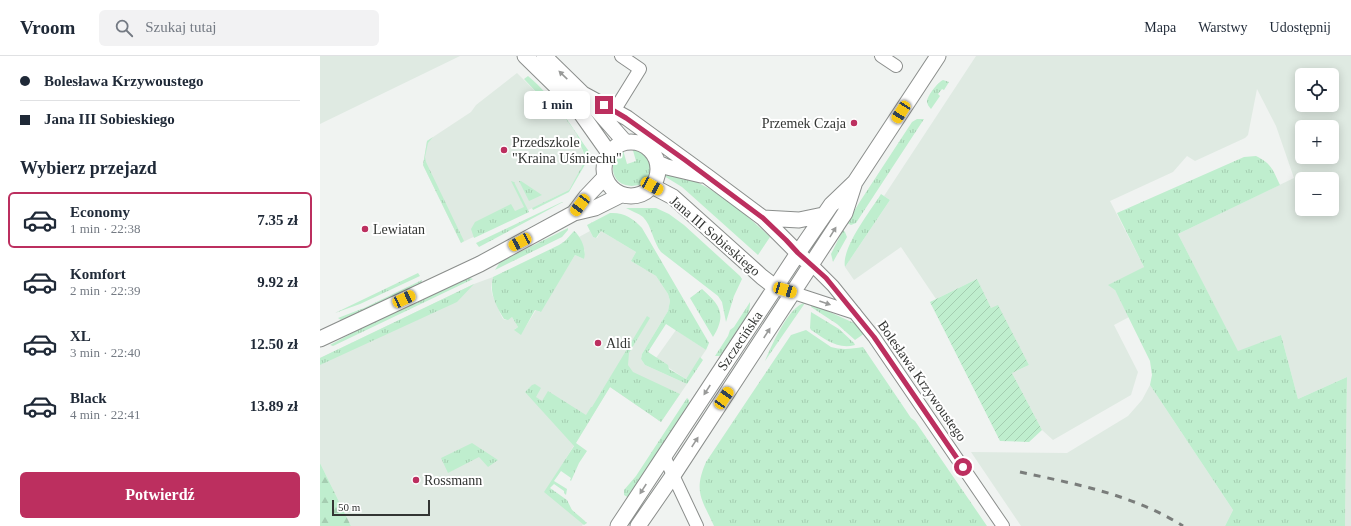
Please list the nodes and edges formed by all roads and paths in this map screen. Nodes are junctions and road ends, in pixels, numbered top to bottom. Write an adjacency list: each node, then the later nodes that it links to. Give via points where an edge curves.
1 (526, 56): 10 (street, via 580,112)
2 (544, 56): 7 (street, one-way to 2)
3 (621, 56): 8 (street, via 640,69)
4 (881, 56): 6 (street)
5 (938, 56): 14 (street, Szczecińska)
6 (896, 66)
7 (583, 94): 8 (street); 9 (street)
8 (614, 110): 12 (street)
9 (625, 142): 10 (street); 11 (street, via 634,141 649,148)
10 (608, 153): 13 (street)
11 (658, 163): 12 (street); 15 (street, via 656,179)
12 (708, 177): 19 (street)
13 (604, 178): 16 (street, via 611,188); 17 (street)
14 (855, 182): 18 (street, Szczecińska); 21 (street, Szczecińska, one-way to 14, via 845,213)
15 (652, 186): 16 (street, via 637,196); 22 (street, Jana III Sobieskiego, via 673,197)
16 (622, 195): 17 (street, via 595,208)
17 (574, 213): 25 (street, via 480,264)
18 (823, 216): 19 (street, via 799,220); 20 (street, Szczecińska)
19 (763, 218): 20 (street)
20 (798, 253): 21 (street); 22 (street, Szczecińska)
21 (812, 265): 23 (street, Szczecińska); 24 (street, Bolesława Krzywoustego)
22 (775, 288): 23 (street); 26 (street, Szczecińska, one-way to 26)
23 (794, 293): 24 (street, one-way to 24); 27 (street, Szczecińska, one-way to 23)
24 (856, 314): 31 (street, Bolesława Krzywoustego)
25 (320, 340)
26 (664, 456): 27 (street); 28 (street, Szczecińska, one-way to 28)
27 (674, 474): 29 (street, Szczecińska); 30 (street)
28 (618, 526)
29 (638, 526)
30 (697, 526)
31 (1003, 526)

